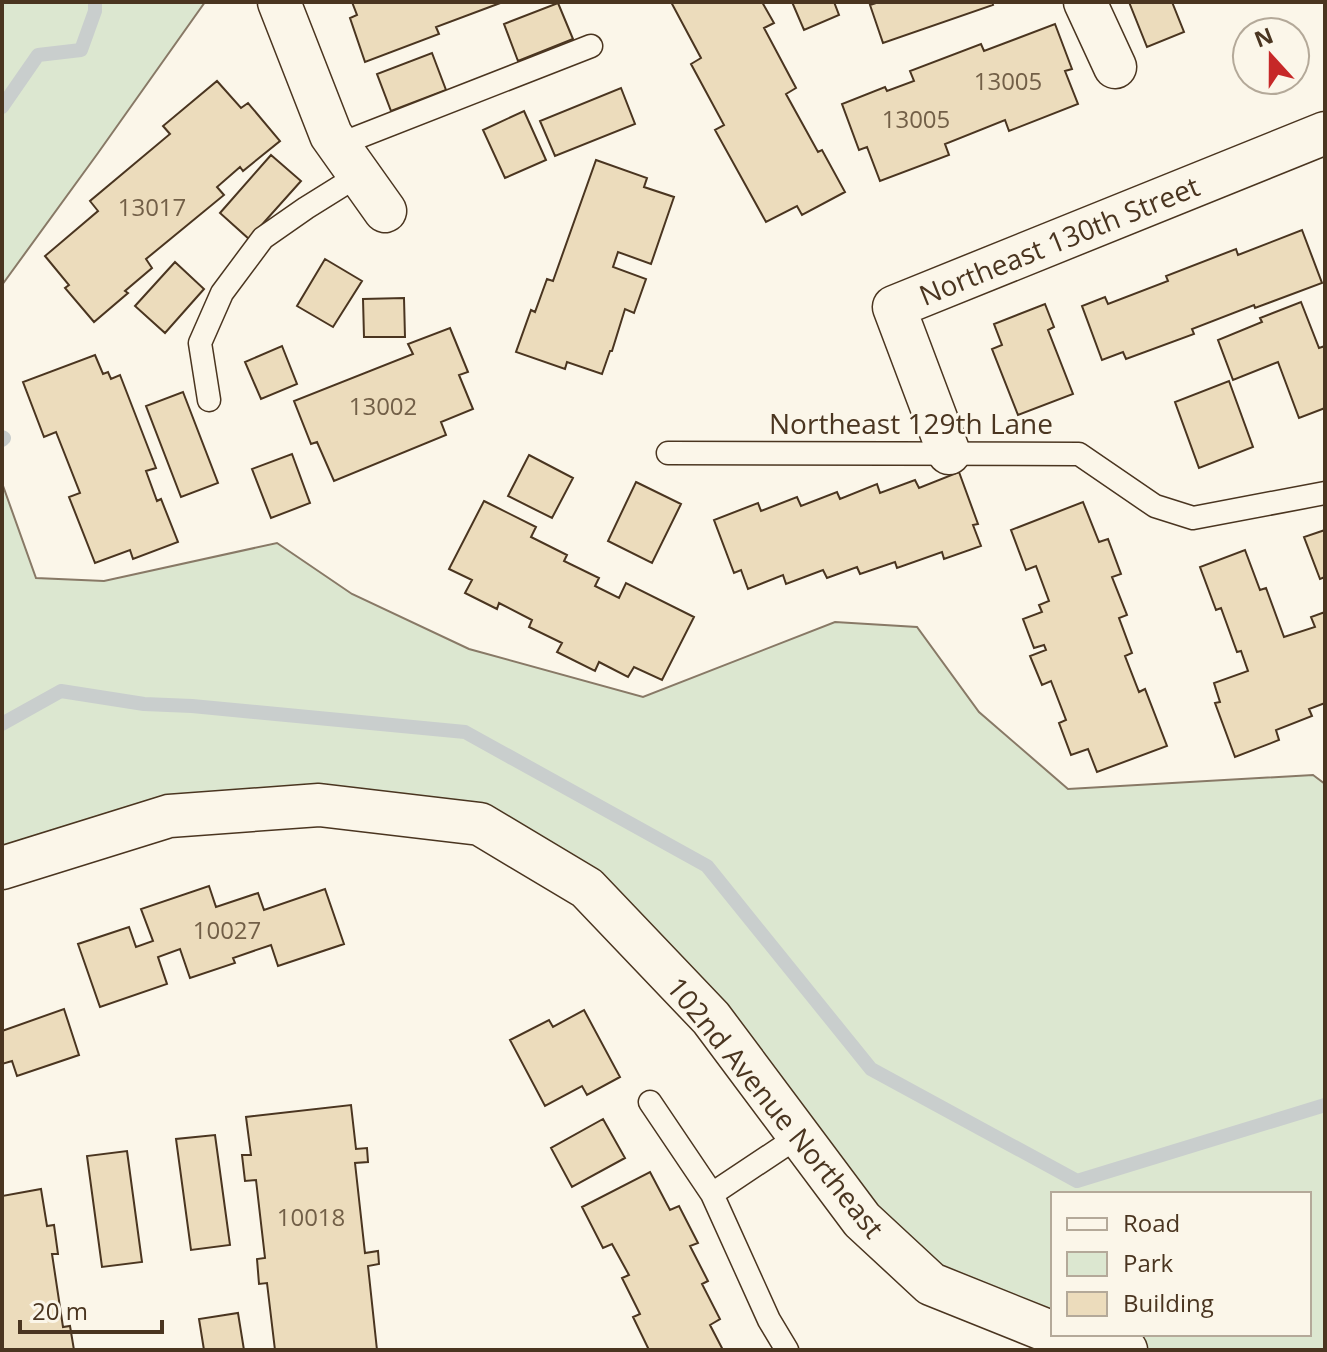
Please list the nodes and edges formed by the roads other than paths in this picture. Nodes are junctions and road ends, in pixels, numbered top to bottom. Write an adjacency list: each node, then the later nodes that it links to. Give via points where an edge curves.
1 (279, 2): 6 (street, via 331,135)
2 (1085, 2): 4 (street)
3 (591, 46): 6 (lane)
4 (1115, 67)
5 (1325, 133): 10 (street, Northeast 130th Street, via 894,307)
6 (349, 160): 7 (street); 8 (lane, via 306,208 263,238 222,293 200,343)
7 (385, 211)
8 (209, 400)
9 (668, 453): 10 (lane, Northeast 129th Lane)
10 (949, 453): 11 (lane, Northeast 129th Lane, via 1079,454 1155,506 1193,518)
11 (1325, 493)
12 (2, 868): 14 (street, 102nd Avenue Northeast, via 169,816 319,805 480,824 587,888 711,1018)
13 (650, 1102): 15 (lane)
14 (799, 1136): 15 (lane); 16 (street, 102nd Avenue Northeast, via 862,1220 931,1284)
15 (712, 1194): 18 (lane)
16 (1051, 1332)
17 (1061, 1336): 19 (street, 102nd Avenue Northeast)
18 (787, 1350)
19 (1126, 1350)

